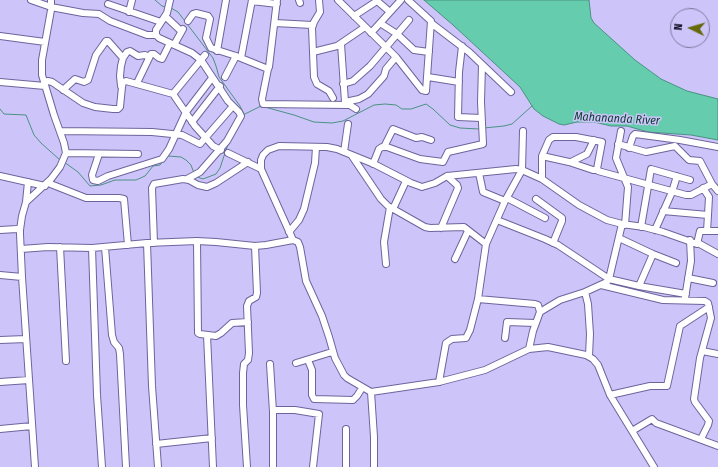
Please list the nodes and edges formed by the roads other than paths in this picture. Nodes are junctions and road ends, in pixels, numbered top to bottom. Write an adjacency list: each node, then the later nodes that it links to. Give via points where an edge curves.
1 (31, 0): 12 (street)
2 (132, 0): 14 (street)
3 (226, 0): 35 (street)
4 (252, 0): 11 (street); 40 (street)
5 (319, 0): 24 (street, via 320,12)
6 (338, 0): 17 (street)
7 (376, 0): 15 (street); 17 (street)
8 (401, 0): 15 (street)
9 (408, 0): 23 (street)
10 (170, 2): 16 (street)
11 (277, 2): 21 (street)
12 (51, 3): 28 (street, via 83,13 99,14 110,21 147,35); 30 (street)
13 (108, 4): 14 (street)
14 (129, 12): 20 (street)
15 (390, 12): 22 (street)
16 (166, 14): 20 (street); 31 (street, via 182,30)
17 (354, 16): 25 (street)
18 (409, 20): 27 (street)
19 (188, 21): 35 (street, via 196,13 208,16 210,19 206,38)
20 (161, 22): 28 (street)
21 (275, 23): 24 (street); 44 (street)
22 (380, 23): 26 (street); 27 (street)
23 (432, 23): 33 (street); 37 (street)
24 (312, 25): 36 (street)
25 (365, 27): 26 (street); 32 (street)
26 (371, 33): 34 (street)
27 (397, 34): 34 (street); 37 (street, via 414,50)
28 (156, 35): 31 (street)
29 (0, 36): 30 (street)
30 (45, 42): 51 (street, via 41,68)
31 (172, 44): 38 (street, via 162,58 152,54); 39 (street)
32 (341, 44): 36 (street); 52 (street)
33 (462, 46): 43 (street); 49 (street)
34 (386, 47): 41 (street); 52 (street, via 370,66 354,80)
35 (213, 50): 40 (street)
36 (313, 52): 58 (street, via 316,81 319,86 329,91)
37 (429, 52): 46 (street)
38 (149, 57): 42 (street, via 138,56 128,51); 50 (street)
39 (203, 57): 47 (street); 57 (street)
40 (239, 57): 44 (street); 45 (street)
41 (396, 57): 46 (street, via 423,91 427,91); 59 (street, via 368,94)
42 (123, 58): 54 (street, via 120,73); 55 (street, via 106,41 96,56 88,80 84,82 75,79)
43 (482, 65): 56 (street); 63 (street)
44 (268, 69): 59 (street, via 263,104)
45 (225, 77)
46 (428, 77): 49 (street)
47 (212, 78): 53 (street); 62 (street)
48 (0, 82): 51 (street)
49 (459, 82): 63 (street, via 458,117)
50 (137, 83): 54 (street, via 126,81); 57 (street)
51 (45, 84): 55 (street, via 48,81 52,82); 66 (street)
52 (344, 84): 59 (street)
53 (220, 86): 60 (street); 64 (street)
54 (122, 87): 55 (street, via 118,109 89,105)
55 (63, 90)
56 (511, 92)
57 (173, 94): 62 (street)
58 (333, 98)
59 (347, 104): 61 (street)
60 (233, 106): 70 (street); 78 (street, via 241,118)
61 (356, 109)
62 (186, 112): 64 (street); 69 (street)
63 (482, 118): 75 (street, via 483,144 448,152 443,162 418,159)
64 (192, 122): 70 (street)
65 (348, 124): 79 (street)
66 (60, 131): 69 (street); 83 (street)
67 (523, 131): 90 (street)
68 (621, 132): 73 (street)
69 (176, 135): 70 (street, via 186,136 198,144); 81 (street, via 162,159 98,181 93,180 92,175)
70 (206, 138): 78 (street)
71 (432, 140): 75 (street, via 416,138 393,129)
72 (594, 140): 85 (street, via 553,137); 87 (street, via 587,154); 91 (street, via 602,143)
73 (618, 144): 77 (street); 97 (street, via 616,158)
74 (316, 147): 79 (street); 89 (street, via 273,148 263,155); 124 (street, via 316,163 304,209)
75 (384, 147): 88 (street, via 380,148)
76 (718, 147): 77 (street, via 635,134)
77 (629, 148): 104 (street, via 646,152 675,146 690,160 700,161)
78 (220, 150): 98 (street, via 196,175)
79 (344, 152): 84 (street)
80 (228, 153): 86 (street)
81 (99, 154): 82 (street); 83 (street)
82 (138, 154)
83 (65, 155): 102 (street)
84 (352, 156): 88 (street); 111 (street, via 381,199)
85 (542, 156): 87 (street); 96 (street)
86 (248, 162): 89 (street); 98 (street, via 207,187)
87 (571, 162): 91 (street)
88 (373, 164): 100 (street)
89 (261, 169): 124 (street)
90 (522, 170): 92 (street); 96 (street); 108 (street)
91 (598, 170): 97 (street)
92 (478, 173): 94 (street); 108 (street, via 483,192)
93 (0, 176): 101 (street)
94 (447, 176): 100 (street, via 422,187); 118 (street, via 458,188)
95 (677, 176): 99 (street); 103 (street, via 652,169); 107 (street)
96 (542, 179): 116 (street, via 591,213)
97 (625, 179): 103 (street); 116 (street, via 628,188)
98 (187, 180): 130 (street, via 156,183 153,186)
99 (690, 180)
100 (406, 181): 111 (street)
101 (28, 182): 102 (street); 110 (street)
102 (47, 184): 110 (street); 134 (street, via 86,198 124,199)
103 (648, 184): 107 (street); 117 (street)
104 (712, 184): 105 (street); 106 (street)
105 (703, 188): 107 (street, via 689,196); 113 (street, via 709,197)
106 (718, 191)
107 (672, 192): 112 (street)
108 (506, 199): 114 (street); 115 (street)
109 (536, 199): 131 (street, via 562,218)
110 (26, 202): 120 (street)
111 (392, 208): 118 (street, via 421,226); 144 (street, via 384,242)
112 (663, 211): 113 (street); 121 (street)
113 (708, 215): 122 (street)
114 (545, 218)
115 (497, 220): 131 (street); 133 (street)
116 (623, 224): 117 (street); 126 (street)
117 (641, 227): 121 (street)
118 (441, 228): 123 (street, via 461,227)
119 (0, 230): 120 (street)
120 (20, 230): 138 (street)
121 (655, 230): 128 (street)
122 (707, 230): 125 (street); 132 (street, via 699,232)
123 (468, 231): 133 (street); 142 (street)
124 (289, 232): 127 (street)
125 (718, 232)
126 (619, 238): 140 (street); 148 (street)
127 (293, 240): 135 (street); 167 (street, via 300,246 306,281 322,316)
128 (690, 240): 132 (street); 147 (street, via 691,261)
129 (196, 242): 130 (street); 135 (street); 161 (street, via 197,330 200,334)
130 (150, 243): 134 (street); 187 (street, via 152,386)
131 (553, 243): 148 (street)
132 (698, 243): 141 (street)
133 (486, 244): 154 (street)
134 (128, 245): 137 (street)
135 (255, 246): 159 (street, via 257,293 248,303)
136 (60, 247): 138 (street); 139 (street); 171 (street)
137 (105, 247): 139 (street); 191 (street, via 112,335 120,348)
138 (21, 248): 146 (street)
139 (92, 248): 190 (street)
140 (653, 254): 143 (street); 151 (street)
141 (718, 254)
142 (455, 259)
143 (676, 262)
144 (386, 264)
145 (0, 275): 146 (street)
146 (22, 277): 163 (street)
147 (688, 278): 149 (street); 153 (street)
148 (609, 279): 150 (street); 151 (street)
149 (713, 283)
150 (601, 285): 152 (street); 153 (street, via 663,300)
151 (639, 286): 153 (street)
152 (585, 292): 156 (street, via 560,300); 169 (street, via 590,334)
153 (685, 298): 155 (street, via 708,302)
154 (478, 299): 156 (street, via 535,304 538,305); 176 (street, via 467,337 452,339 446,343)
155 (709, 307): 157 (street); 179 (street, via 680,326 666,386 650,386)
156 (540, 312): 160 (street)
157 (712, 315): 158 (street); 166 (street)
158 (718, 318)
159 (248, 322): 161 (street, via 232,323 216,336); 194 (street, via 249,352 243,373)
160 (535, 323): 162 (street, via 507,322); 165 (street)
161 (207, 335): 185 (street)
162 (504, 338)
163 (26, 339): 164 (street); 174 (street)
164 (0, 340)
165 (529, 349): 169 (street, via 548,347); 176 (street, via 485,370)
166 (702, 351): 168 (street); 186 (street, via 694,400 708,422)
167 (332, 352): 170 (street); 177 (street, via 344,375)
168 (718, 354)
169 (588, 356): 179 (street, via 598,365)
170 (308, 360): 172 (street); 177 (street, via 312,370 314,399 353,400)
171 (66, 361)
172 (296, 363)
173 (270, 364): 180 (street)
174 (29, 380): 175 (street); 181 (street)
175 (0, 382)
176 (439, 382): 178 (street)
177 (362, 388): 178 (street)
178 (370, 392): 198 (street)
179 (610, 395): 184 (street)
180 (273, 412): 195 (street); 196 (street, via 295,410 319,414)
181 (32, 426): 182 (street); 189 (street)
182 (0, 429)
183 (346, 429): 197 (street)
184 (632, 431): 186 (street, via 652,419 656,423); 199 (street)
185 (212, 438): 187 (street); 193 (street)
186 (701, 439): 188 (street)
187 (156, 444): 192 (street)
188 (718, 446)
189 (35, 467)
190 (102, 467)
191 (126, 467)
192 (158, 467)
193 (213, 467)
194 (247, 467)
195 (273, 467)
196 (313, 467)
197 (346, 467)
198 (374, 467)
199 (654, 467)

